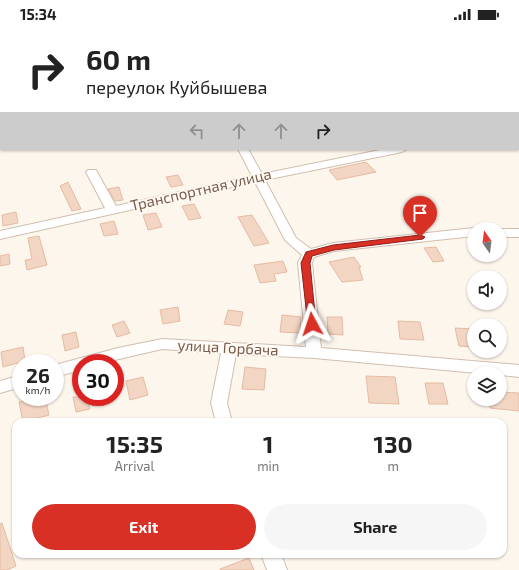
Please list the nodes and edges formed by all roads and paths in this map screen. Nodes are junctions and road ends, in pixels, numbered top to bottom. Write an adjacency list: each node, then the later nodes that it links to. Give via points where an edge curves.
1 (244, 150): 4 (street)
2 (397, 150): 4 (street, Транспортная улица)
3 (92, 172): 5 (street)
4 (258, 178): 5 (street, Транспортная улица); 10 (street, via 291,240)
5 (112, 210): 9 (street, Транспортная улица)
6 (467, 233): 10 (street, via 333,247)
7 (507, 233): 8 (street)
8 (519, 233)
9 (0, 235)
10 (309, 254): 12 (street, via 306,263)
11 (230, 348): 12 (street, улица Горбача); 13 (street, улица Горбача, via 162,344); 17 (street, via 219,403)
12 (314, 353): 14 (street, улица Горбача)
13 (114, 354)
14 (519, 371)
15 (12, 384): 16 (street)
16 (0, 387)
17 (223, 418)
18 (272, 558): 19 (street)
19 (277, 570)

